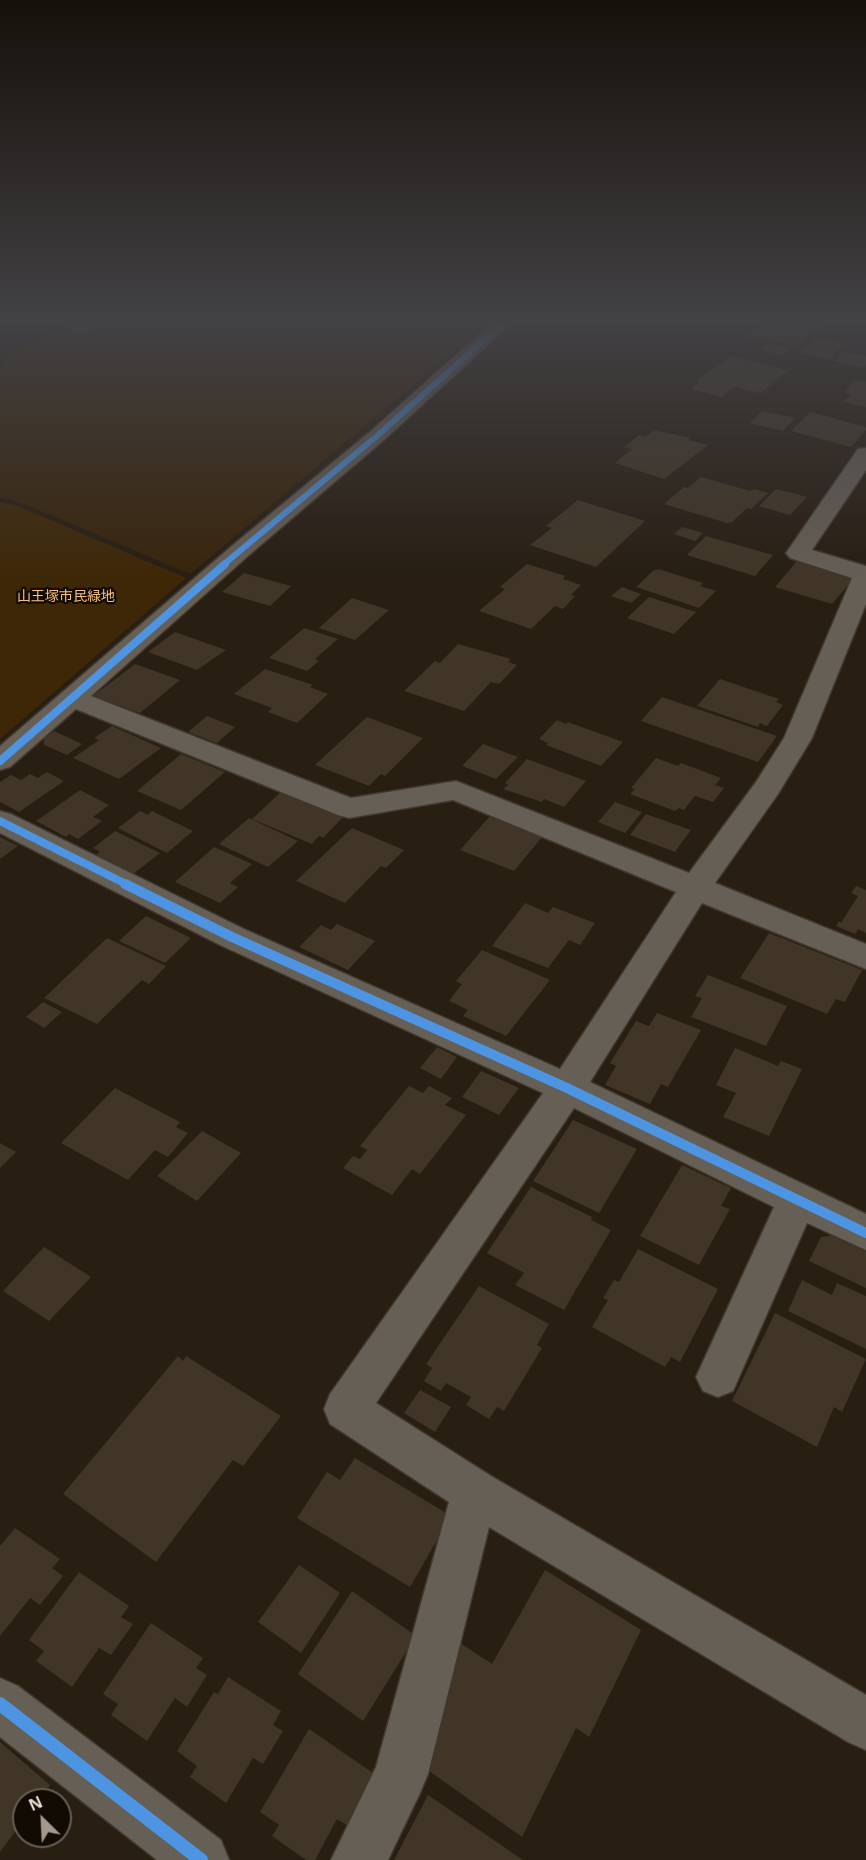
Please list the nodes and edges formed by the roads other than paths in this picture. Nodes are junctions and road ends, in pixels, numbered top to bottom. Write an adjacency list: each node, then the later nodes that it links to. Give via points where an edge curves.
1 (407, 409): 3 (street)
2 (866, 454): 6 (street, via 798,553 866,574 798,738 768,787)
3 (73, 698): 4 (street); 6 (street, via 349,808 456,790)
4 (0, 761)
5 (0, 821): 8 (street, via 232,937)
6 (696, 886): 7 (street); 8 (street)
7 (866, 957)
8 (567, 1088): 9 (street); 12 (street, via 346,1409)
9 (797, 1200): 10 (street); 11 (street)
10 (866, 1233)
11 (718, 1377)
12 (476, 1492): 14 (street); 16 (street, via 401,1774)
13 (0, 1704): 15 (street)
14 (866, 1724)
15 (201, 1860)
16 (359, 1860)

